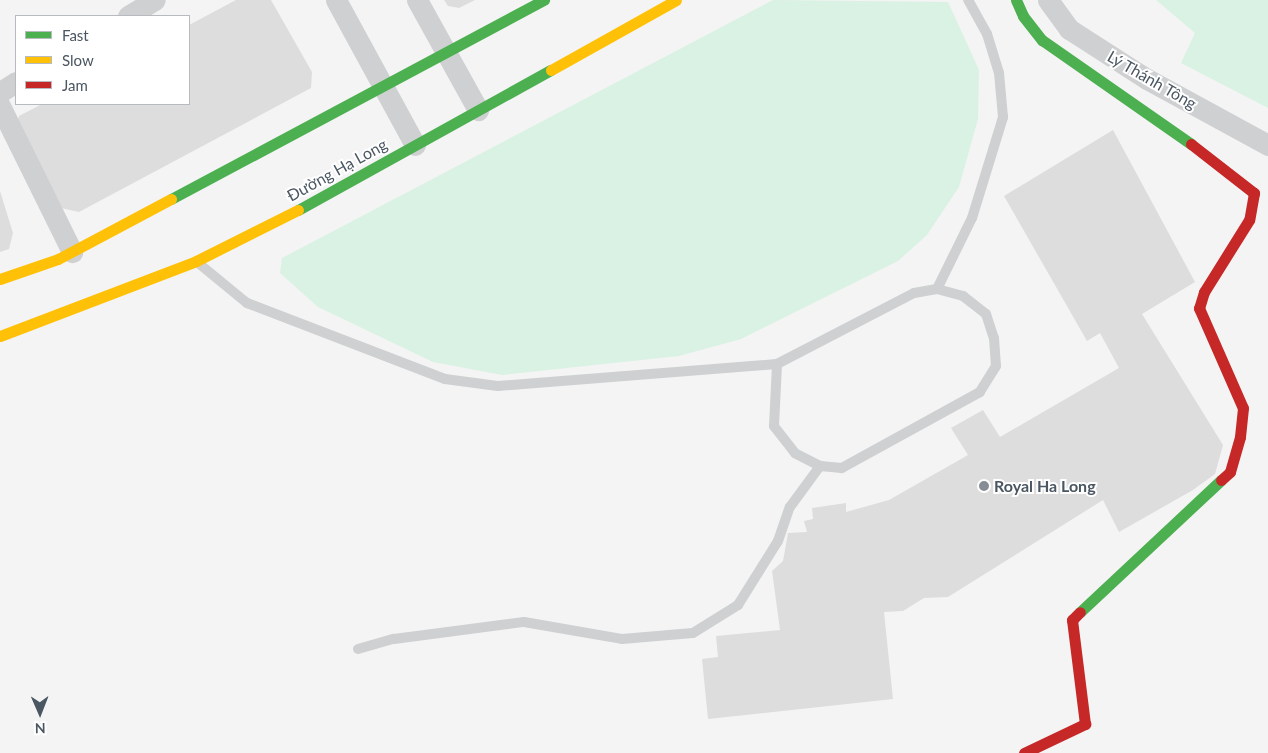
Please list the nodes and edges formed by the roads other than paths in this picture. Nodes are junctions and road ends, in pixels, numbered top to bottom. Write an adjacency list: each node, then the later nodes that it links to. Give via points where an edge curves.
1 (155, 0): 9 (street)
2 (336, 0): 12 (street)
3 (417, 0): 10 (street)
4 (544, 0): 10 (street)
5 (676, 0): 15 (street, Đường Hạ Long)
6 (968, 0): 21 (lane, via 987,34 1000,72 1003,117 972,218)
7 (1016, 0): 26 (street, via 1023,16 1042,40 1197,148 1254,193 1249,220 1204,292 1199,308 1243,408 1240,437 1230,472 1072,620 1085,724)
8 (1048, 0): 17 (street, Lý Thánh Tông, via 1069,29 1147,79)
9 (130, 15)
10 (446, 54): 12 (street); 15 (street)
11 (15, 83): 13 (street)
12 (384, 87): 16 (street); 18 (street)
13 (0, 92)
14 (0, 106): 18 (street)
15 (478, 110): 16 (street, Đường Hạ Long)
16 (415, 145): 19 (street, Đường Hạ Long, via 278,221)
17 (1268, 145)
18 (72, 252): 20 (street)
19 (196, 261): 22 (street, Đường Hạ Long); 23 (lane, via 247,303 445,379 498,386)
20 (0, 279)
21 (937, 289): 23 (lane, via 914,293); 24 (lane, via 963,296 986,314 994,338 996,366 980,392 842,468)
22 (0, 336)
23 (777, 364): 24 (lane, via 774,426 795,453)
24 (820, 466): 25 (lane, via 790,507 778,541 738,605 693,633 622,639 524,622 394,639)
25 (358, 649)
26 (1024, 753)

